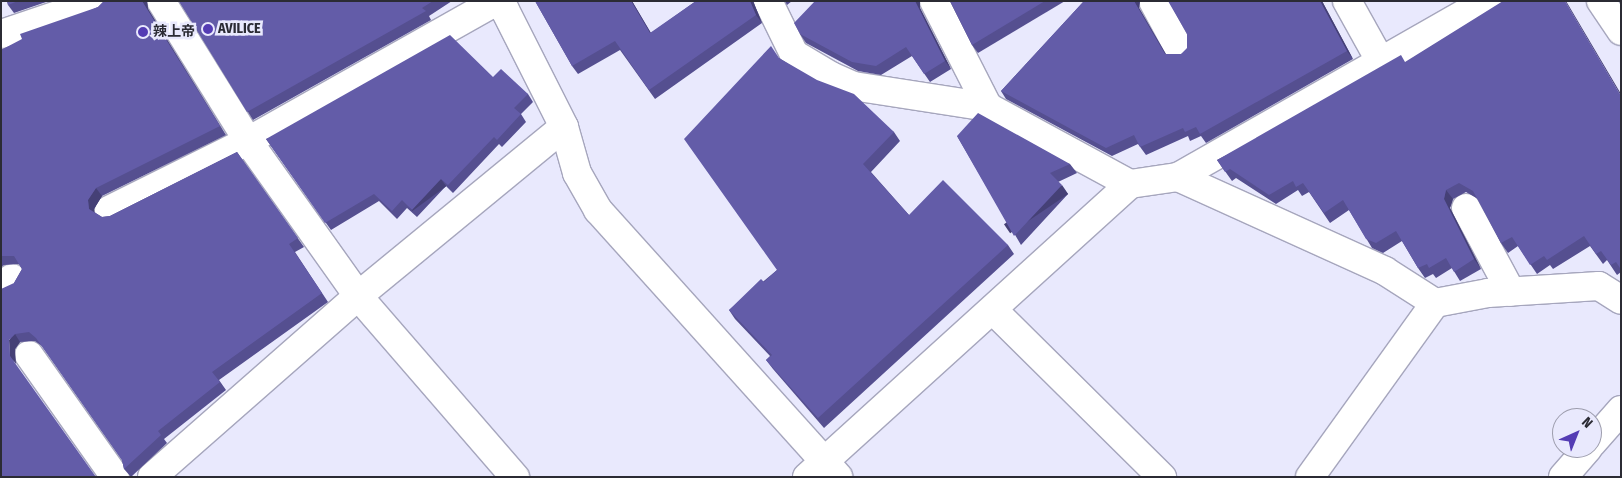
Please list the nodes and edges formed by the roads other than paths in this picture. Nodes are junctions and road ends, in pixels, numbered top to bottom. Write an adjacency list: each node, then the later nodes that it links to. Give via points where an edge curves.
1 (99, 1): 11 (street)
2 (161, 1): 16 (street)
3 (768, 1): 14 (street, via 794,54 853,86)
4 (934, 1): 14 (street)
5 (1153, 1): 12 (street)
6 (1347, 1): 13 (street)
7 (1487, 1): 13 (street)
8 (1601, 1): 10 (street)
9 (495, 2): 15 (street, via 505,10); 16 (street)
10 (1621, 31)
11 (1, 34)
12 (1179, 49)
13 (1381, 62): 17 (street)
14 (988, 107): 18 (street)
15 (564, 127): 22 (street); 28 (street, via 578,173 598,210)
16 (248, 141): 20 (street); 22 (street)
17 (1178, 177): 18 (street); 24 (street, via 1385,271)
18 (1130, 184): 25 (street)
19 (1466, 208): 21 (street)
20 (109, 210)
21 (1511, 292): 23 (street, via 1599,286); 24 (street)
22 (358, 296): 29 (street); 31 (street)
23 (1621, 300)
24 (1435, 303): 33 (street)
25 (993, 310): 28 (street); 32 (street)
26 (29, 355): 30 (street)
27 (1579, 458): 34 (street)
28 (823, 471)
29 (170, 472)
30 (115, 477)
31 (515, 477)
32 (1162, 477)
33 (1310, 477)
34 (1563, 477)

